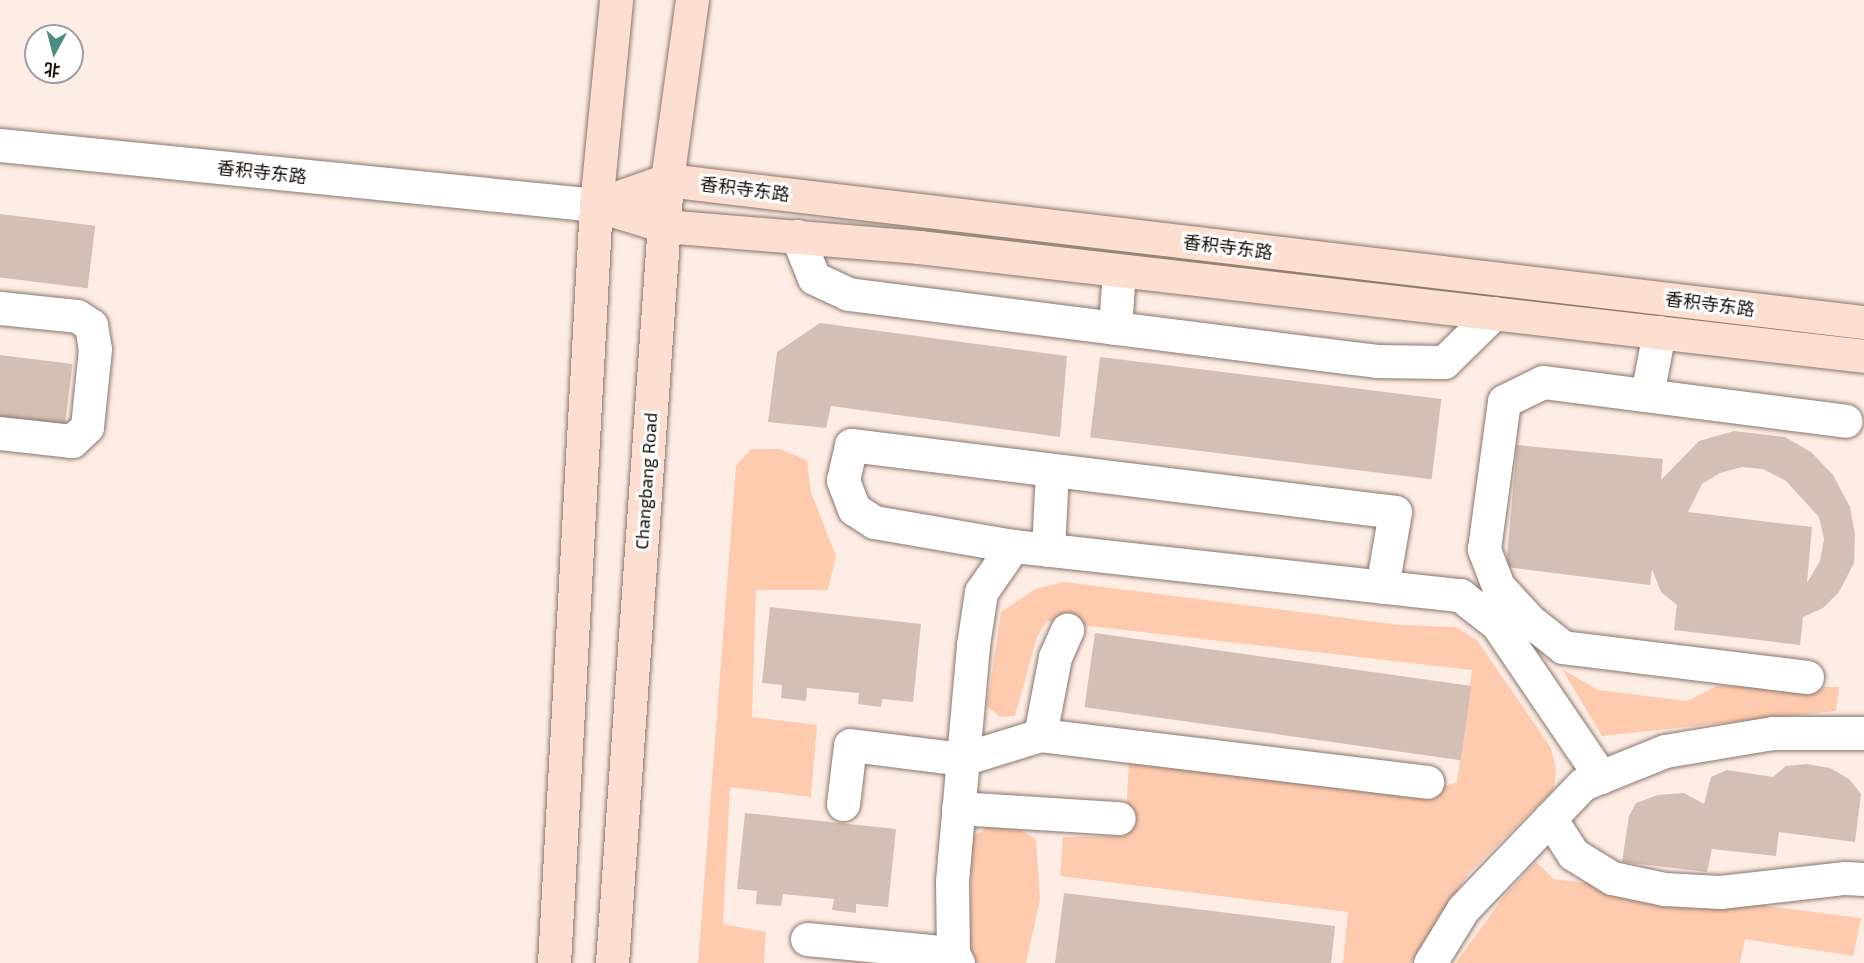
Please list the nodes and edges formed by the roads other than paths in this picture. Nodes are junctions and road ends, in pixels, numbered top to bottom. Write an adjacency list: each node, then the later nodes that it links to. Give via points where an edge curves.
1 (616, 0): 5 (main road)
2 (692, 0): 4 (main road, Changbang Road)
3 (0, 145): 5 (street, 香积寺东路)
4 (667, 180): 5 (main road, 香积寺东路); 6 (main road, Changbang Road); 11 (main road, 香积寺东路)
5 (596, 205): 6 (main road, 香积寺东路); 36 (main road)
6 (664, 226): 7 (main road, 香积寺东路); 37 (main road, Changbang Road)
7 (797, 236): 8 (main road, 香积寺东路); 12 (street, via 814,278 848,294)
8 (1119, 270): 10 (main road, 香积寺东路); 12 (street)
9 (0, 308): 17 (street, via 77,316 91,325 95,349 87,427 72,441)
10 (1494, 313): 12 (street, via 1444,362 1377,361); 13 (main road, 香积寺东路)
11 (1864, 322)
12 (1115, 328)
13 (1659, 332): 14 (main road, 香积寺东路); 15 (street)
14 (1864, 356)
15 (1647, 395): 16 (street); 23 (street, via 1543,382 1504,401 1484,549 1498,586 1530,621 1563,647)
16 (1845, 421)
17 (0, 434)
18 (1052, 472): 19 (street, via 851,445 843,480 854,509 874,522); 20 (street); 21 (street, via 1395,512)
19 (1013, 546): 20 (street); 26 (street, via 981,592)
20 (1048, 550): 21 (street)
21 (1382, 587): 27 (street, via 1460,595 1497,624)
22 (1067, 630): 25 (street, via 1055,657)
23 (1807, 677)
24 (1864, 733): 27 (street, via 1762,735 1665,751)
25 (1040, 735): 26 (street); 28 (street)
26 (963, 759): 29 (street, via 850,745); 30 (street)
27 (1600, 777): 32 (street, via 1583,784)
28 (1428, 782)
29 (843, 804)
30 (958, 808): 31 (street); 35 (street, via 952,881)
31 (1119, 818)
32 (1550, 818): 33 (street, via 1573,854 1611,878 1664,889 1720,892); 38 (street, via 1463,909)
33 (1864, 879)
34 (807, 939): 35 (street)
35 (955, 958)
36 (554, 963)
37 (612, 963)
38 (1430, 963)

